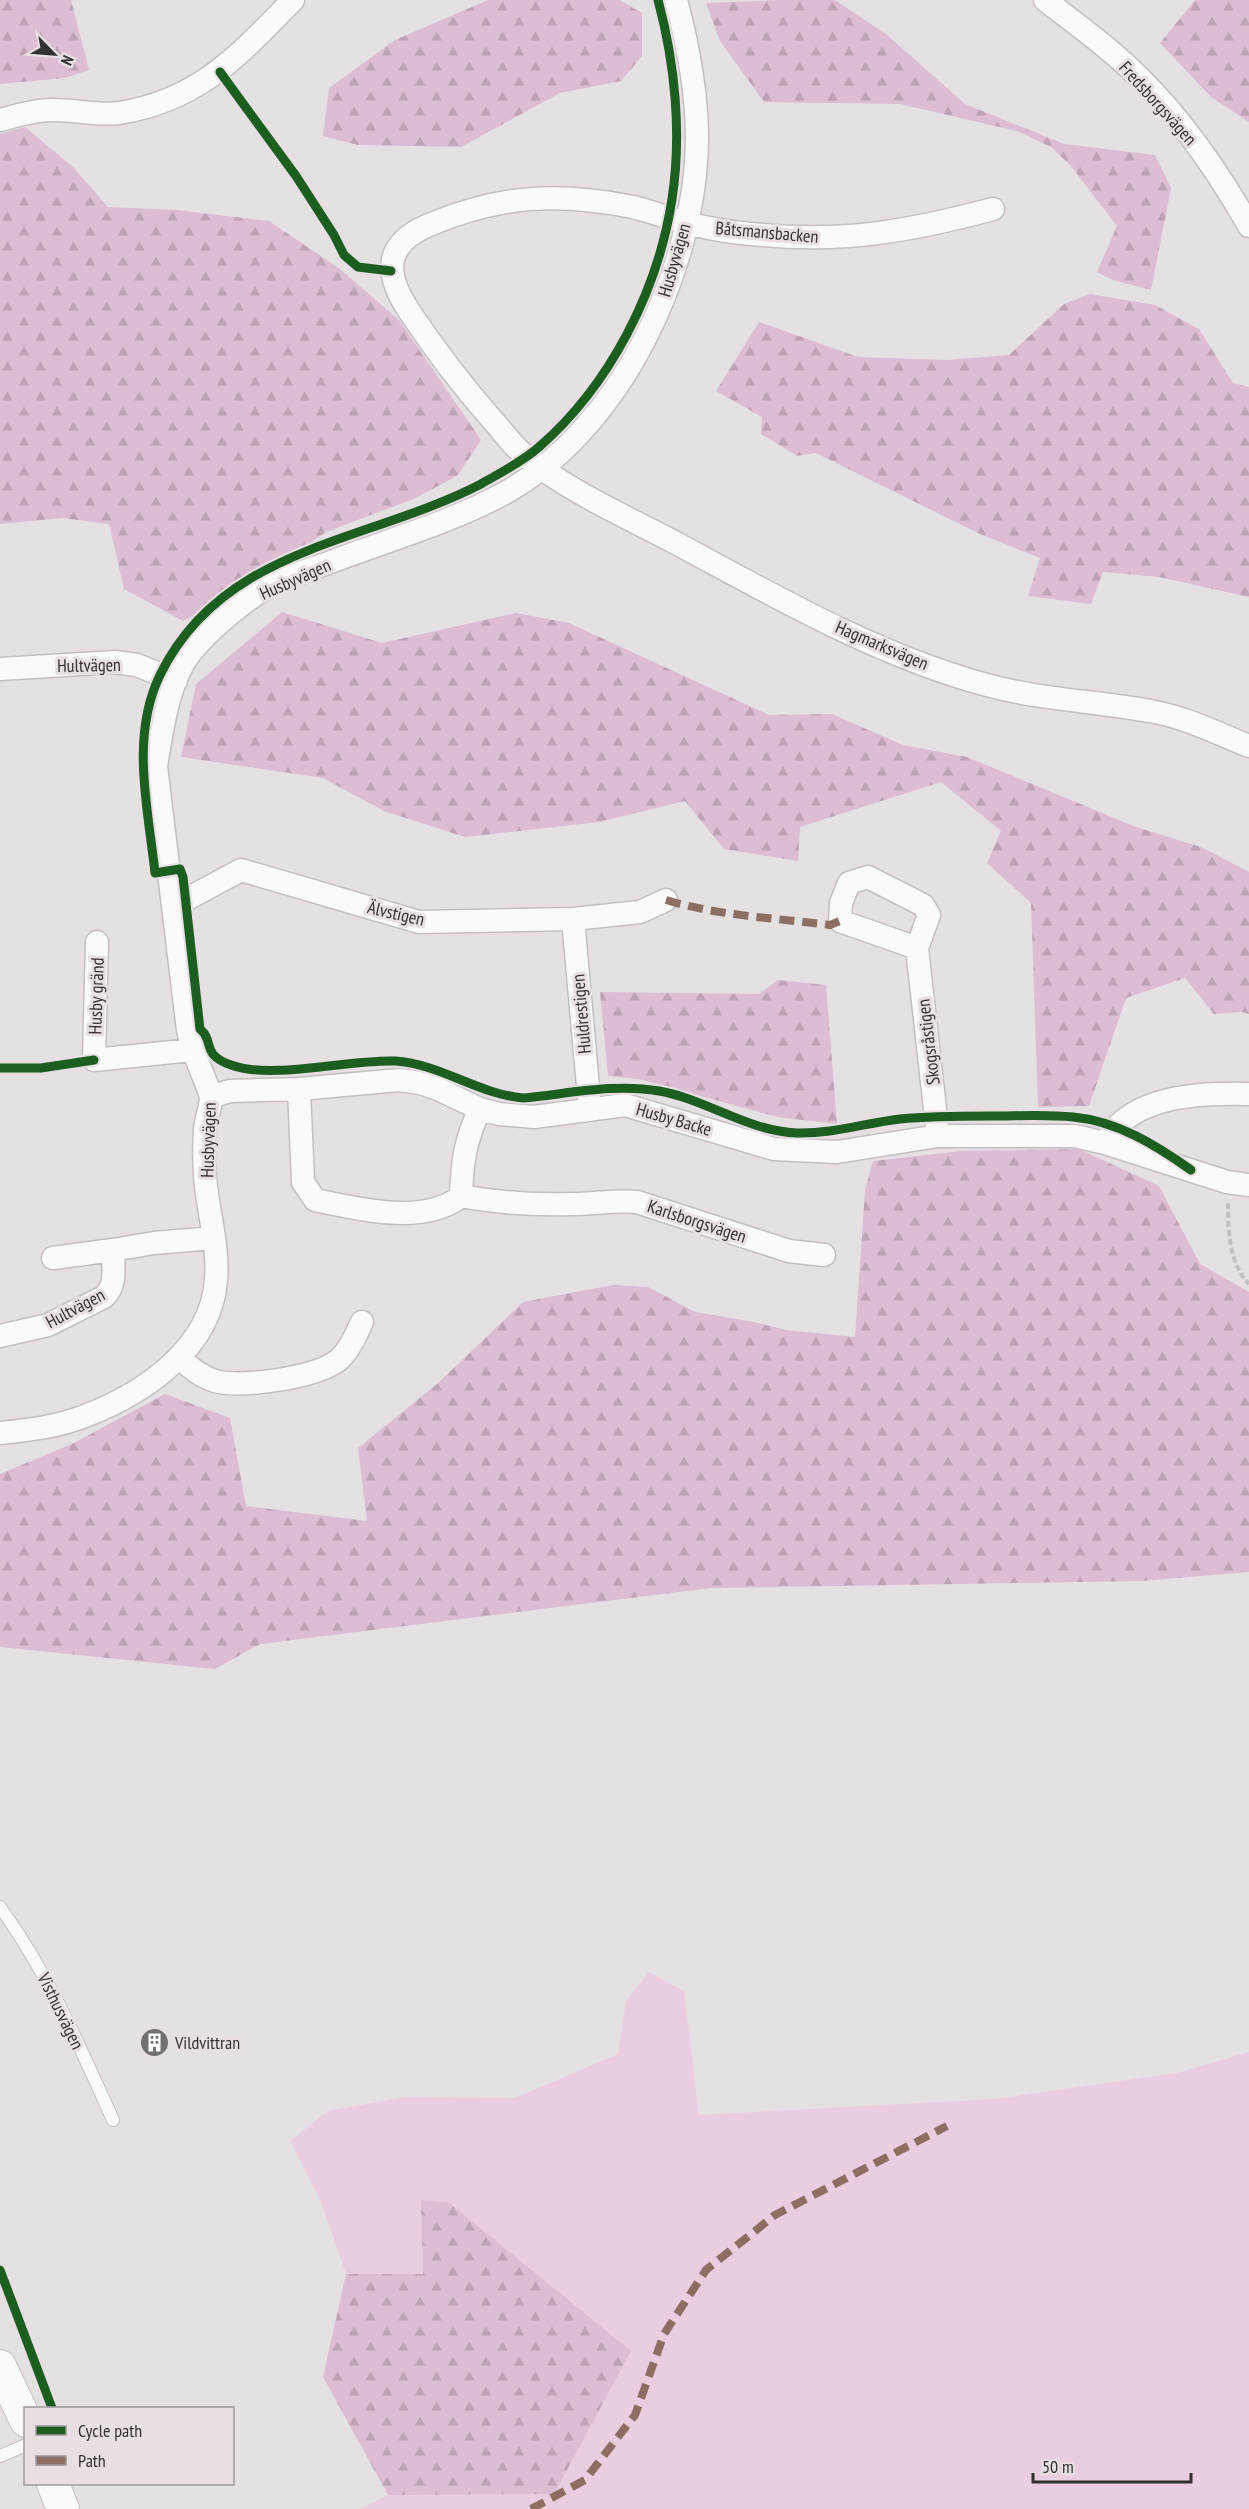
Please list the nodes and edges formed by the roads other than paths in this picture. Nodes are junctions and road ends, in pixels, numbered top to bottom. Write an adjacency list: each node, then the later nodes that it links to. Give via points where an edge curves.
1 (293, 0): 4 (street, via 220,72 162,102 117,113 48,110)
2 (676, 0): 6 (street, Husbyvägen, via 693,86 697,140)
3 (1045, 0): 7 (street, Fredsborgsvägen, via 1124,63 1153,92 1221,178)
4 (0, 120)
5 (993, 210): 6 (street, Båtsmansbacken, via 871,236 762,235)
6 (685, 223): 8 (street, Husbyvägen, via 673,277 641,347 597,413); 8 (street, Båtsmansbacken, via 636,208 586,199 506,200 424,227 396,249 391,272 408,309 471,396 519,450)
7 (1249, 226)
8 (542, 469): 10 (street, Husbyvägen, via 467,511 271,586 234,611 190,653); 11 (street, Hagmarksvägen, via 756,586 923,664 982,684 1045,698 1158,712)
9 (0, 669): 10 (street, Hultvägen, via 115,662)
10 (176, 681): 13 (street, Husbyvägen, via 156,766)
11 (1249, 746)
12 (666, 900): 14 (street, Älvstigen, via 640,912)
13 (174, 906): 14 (street, Älvstigen, via 241,870 420,922); 17 (street, Husbyvägen)
14 (573, 919): 22 (street, Huldrestigen)
15 (98, 942): 17 (street, Husby gränd, via 94,1060)
16 (917, 948): 23 (street, Skogsråstigen)
17 (192, 1050): 20 (street, Husbyvägen)
18 (299, 1089): 20 (street, Husby Backe, via 230,1091); 21 (street, Husby Backe, via 399,1080 438,1089); 26 (street, via 303,1182 315,1200 376,1213 432,1210 448,1206)
19 (1249, 1094): 24 (street, via 1179,1098 1144,1109 1124,1119)
20 (211, 1096): 27 (street, Husbyvägen, via 204,1128)
21 (480, 1109): 22 (street, Husby Backe, via 534,1117); 26 (street, via 463,1156)
22 (590, 1109): 23 (street, Husby Backe, via 625,1105 774,1149 837,1152)
23 (938, 1136): 24 (street, Husby Backe, via 1075,1136)
24 (1105, 1143): 25 (street, Husby Backe)
25 (1238, 1183)
26 (460, 1196): 29 (street, Karlsborgsvägen, via 530,1203 637,1202 789,1251)
27 (213, 1238): 28 (street); 33 (street, Husbyvägen, via 216,1279 210,1306 199,1331)
28 (113, 1250): 30 (street); 32 (street, Hultvägen, via 114,1282 104,1297 48,1325)
29 (824, 1255)
30 (53, 1258)
31 (362, 1322): 33 (street, via 350,1347 338,1360 318,1371 289,1378 230,1384 199,1374)
32 (0, 1336)
33 (179, 1358): 34 (street, Husbyvägen, via 128,1395 85,1416 44,1428)
34 (0, 1433)
35 (0, 1907): 36 (lane, Visthusvägen, via 27,1945 62,2009)
36 (113, 2120)
37 (0, 2366): 38 (main road)
38 (24, 2417)
39 (24, 2446): 40 (lane)
40 (0, 2456)
41 (53, 2485): 42 (main road)
42 (63, 2509)

